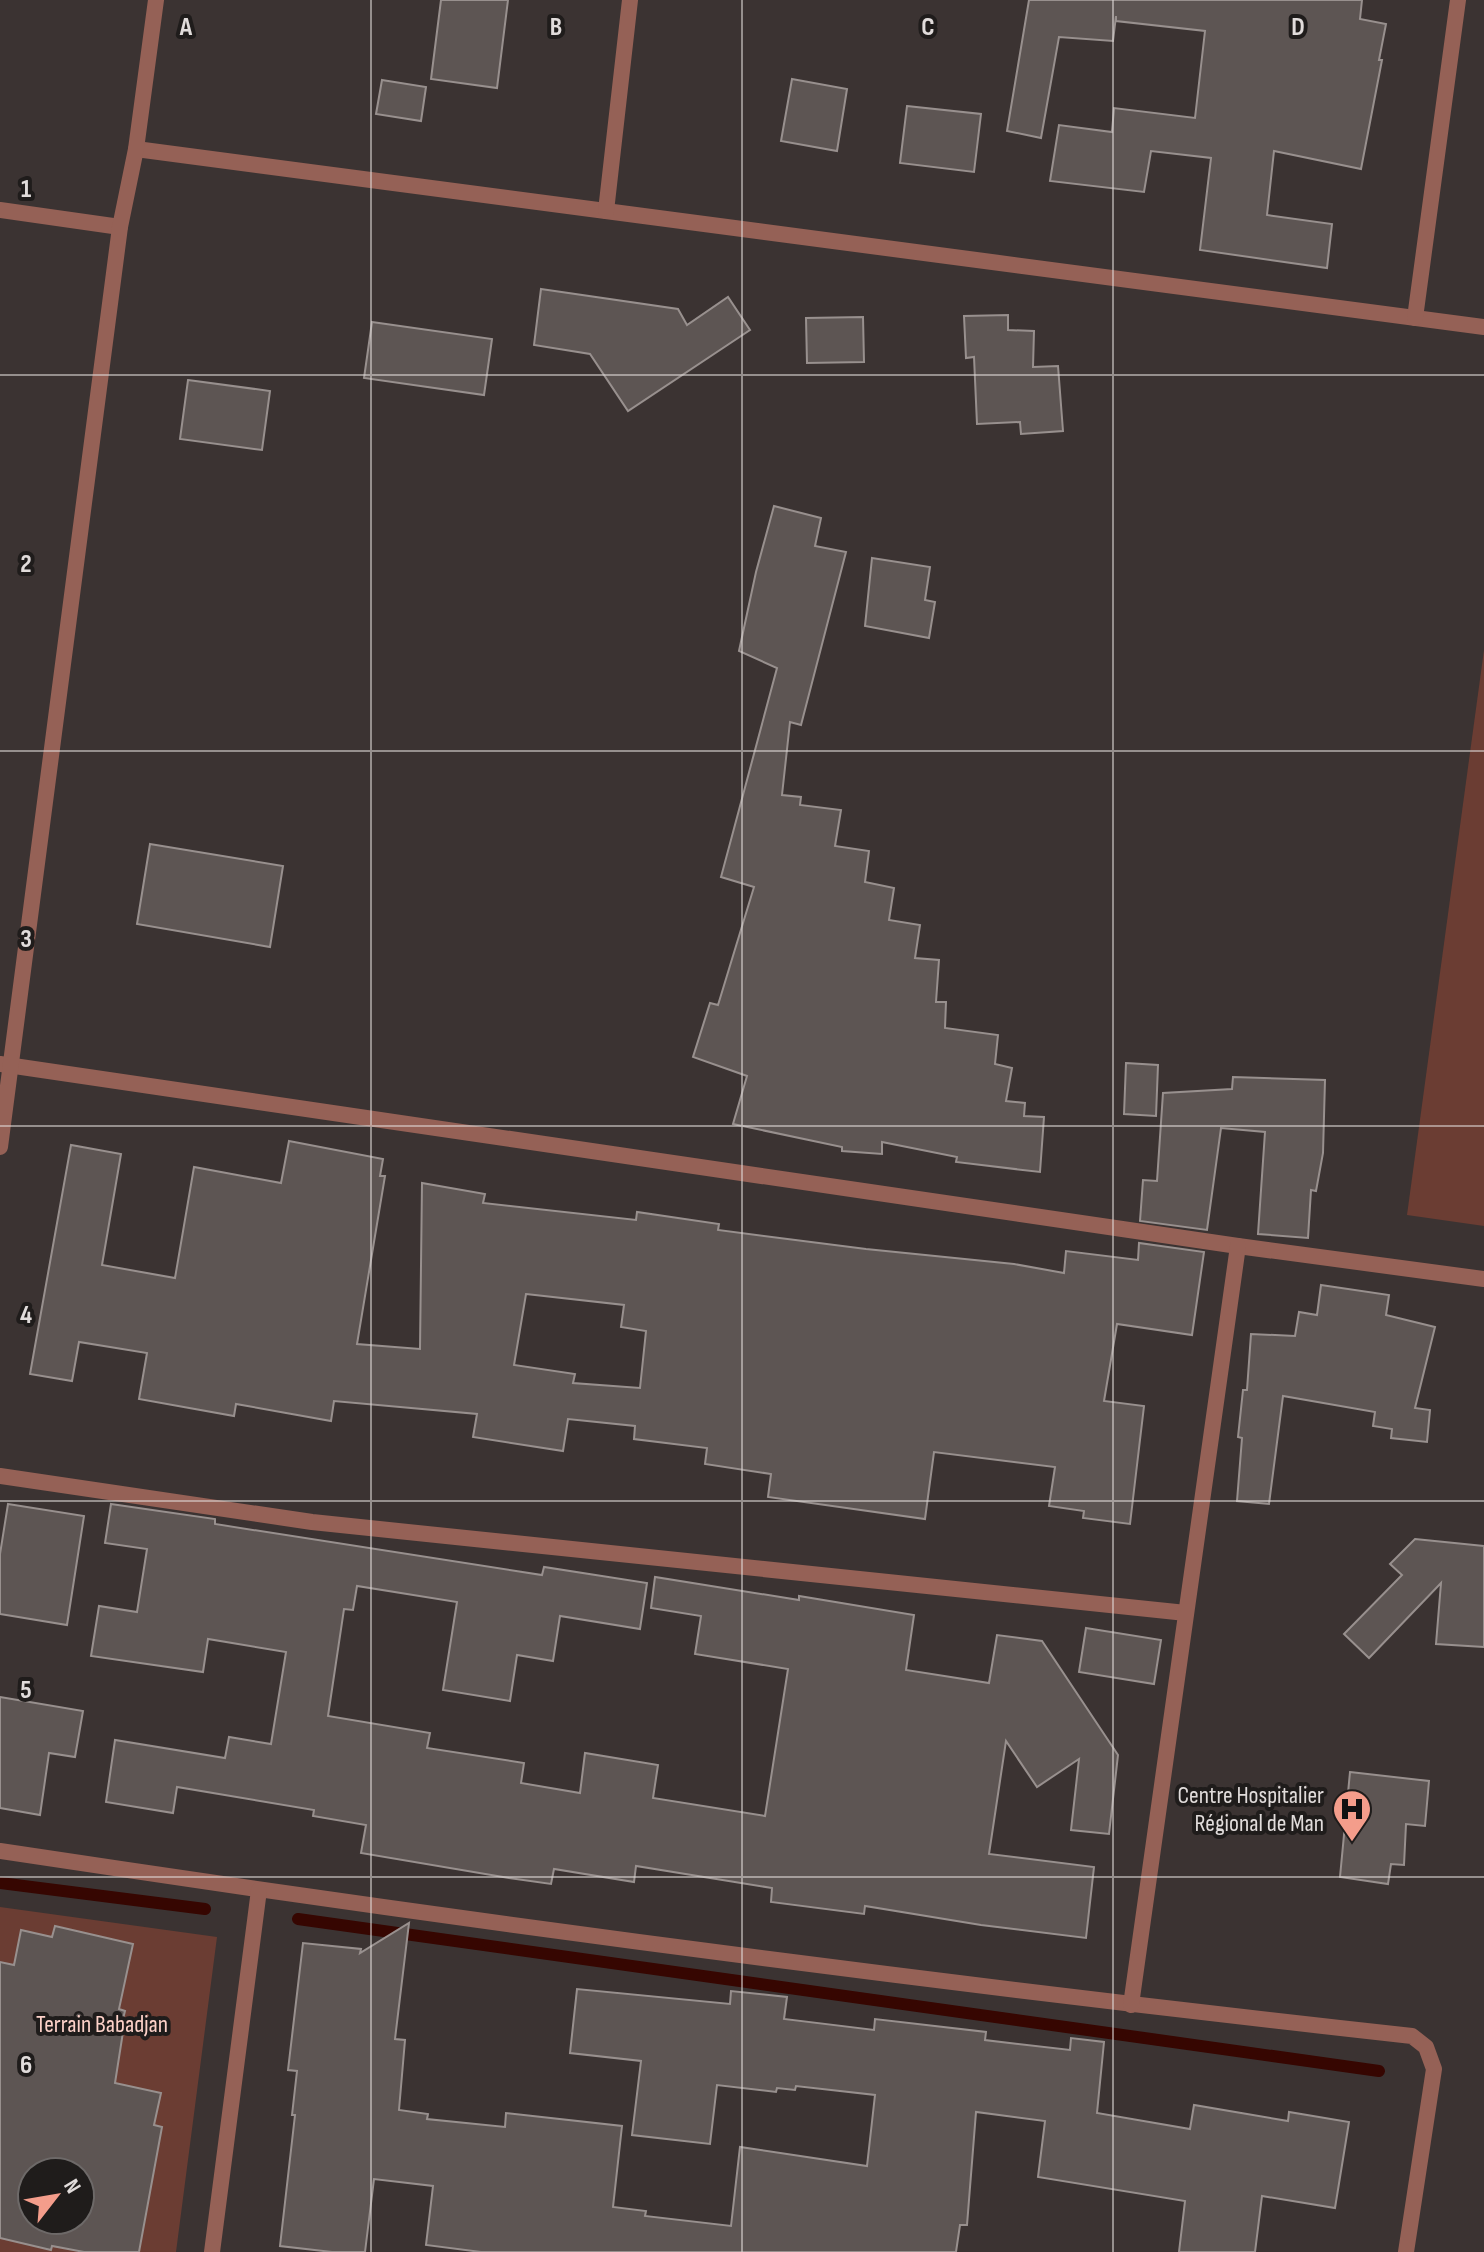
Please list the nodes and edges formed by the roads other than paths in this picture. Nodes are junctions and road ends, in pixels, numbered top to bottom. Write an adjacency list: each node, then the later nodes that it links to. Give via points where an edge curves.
1 (156, 0): 4 (street)
2 (630, 0): 6 (street)
3 (1458, 0): 8 (street)
4 (136, 149): 6 (street); 7 (street)
5 (0, 210): 7 (street)
6 (606, 211): 8 (street)
7 (120, 227): 10 (street)
8 (1415, 318): 9 (street)
9 (1484, 327)
10 (6, 1064): 11 (street); 12 (street)
11 (0, 1147)
12 (1238, 1246): 13 (street); 15 (street)
13 (1484, 1279)
14 (0, 1476): 15 (street, via 312,1522)
15 (1186, 1613): 18 (street)
16 (0, 1851): 17 (street)
17 (259, 1890): 18 (street); 19 (street)
18 (1131, 2005): 20 (street, via 1412,2036 1426,2047 1434,2069)
19 (212, 2252)
20 (1406, 2252)

